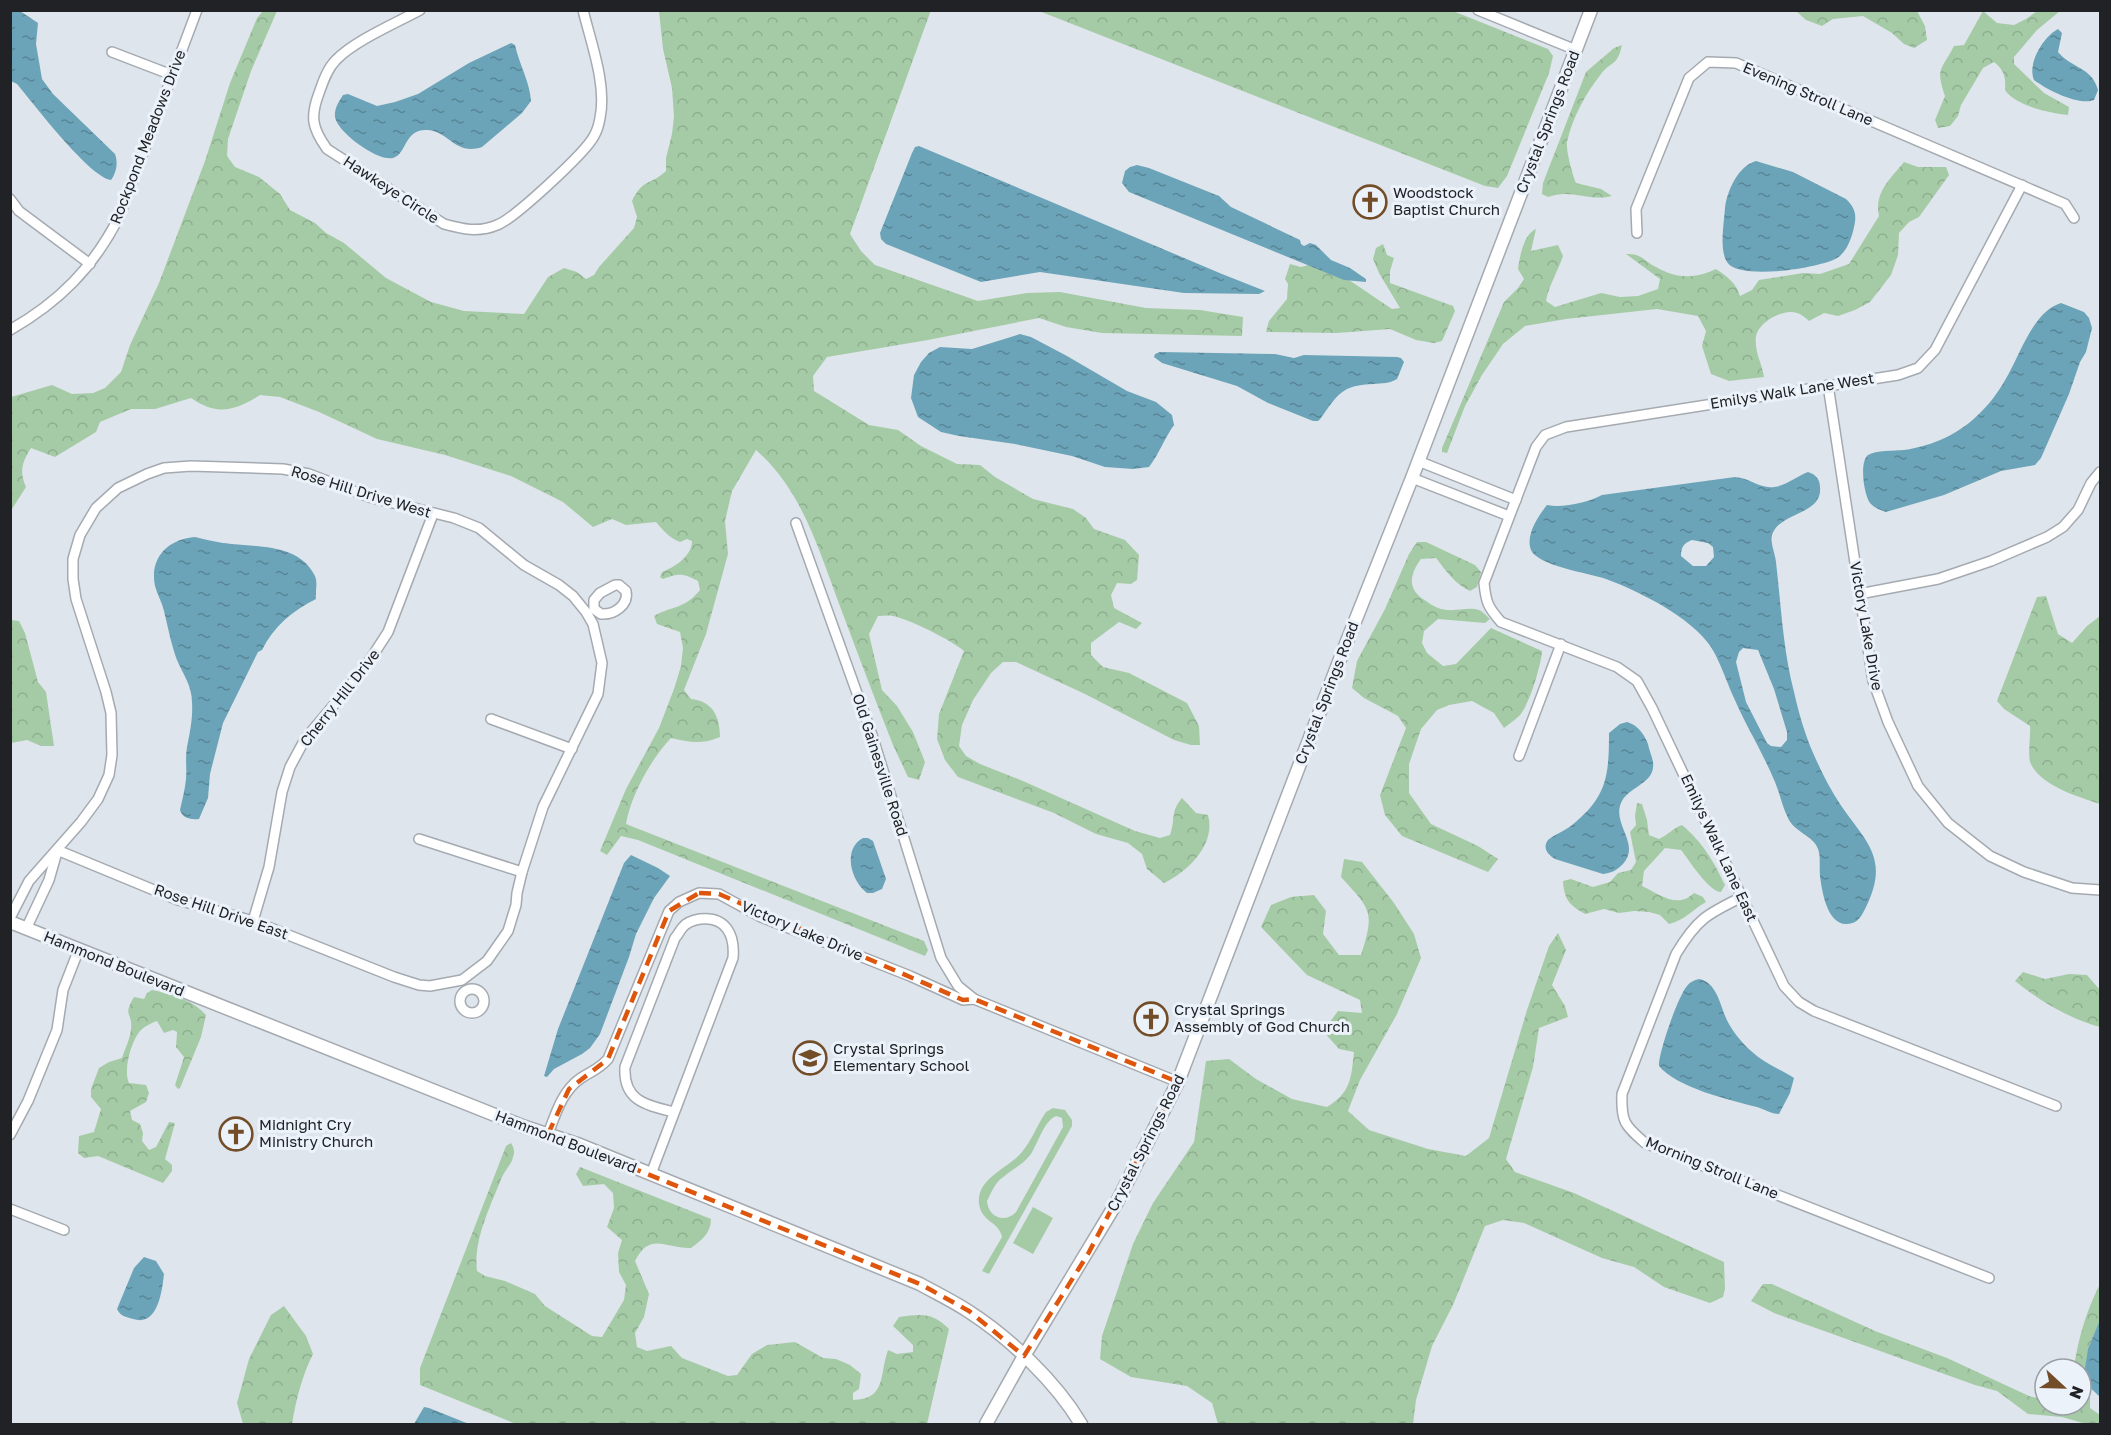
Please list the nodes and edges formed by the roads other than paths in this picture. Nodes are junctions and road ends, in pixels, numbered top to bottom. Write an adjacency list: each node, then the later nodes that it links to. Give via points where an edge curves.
1 (197, 10): 8 (street, Rockpond Meadows Drive)
2 (420, 10): 3 (street, Hawkeye Circle, via 336,60 313,110 314,125 327,149 444,224 482,230 515,214 582,153 594,136 602,92)
3 (583, 10)
4 (1478, 10): 6 (street)
5 (1591, 10): 6 (street, Crystal Springs Road)
6 (1576, 50): 16 (street, Crystal Springs Road)
7 (112, 52): 8 (street)
8 (172, 75): 13 (street, Rockpond Meadows Drive, via 118,218)
9 (2022, 185): 11 (street, Evening Stroll Lane, via 2065,204); 12 (street, Evening Stroll Lane, via 1736,63 1708,62 1689,78 1636,209); 15 (street, Emilys Walk Lane West, via 1935,350 1918,368 1898,375)
10 (10, 199): 13 (street, via 19,211)
11 (2074, 218)
12 (1637, 234)
13 (90, 264): 14 (street, Rockpond Meadows Drive, via 62,294)
14 (10, 330)
15 (1828, 385): 19 (street, Emilys Walk Lane West, via 1566,427 1545,435 1536,447); 23 (street, Victory Lake Drive)
16 (1418, 461): 18 (street, Crystal Springs Road); 19 (street)
17 (2100, 472): 23 (street, via 2078,510 2047,537 1938,579)
18 (1412, 478): 21 (street); 40 (street, Crystal Springs Road)
19 (1516, 500): 21 (street, Emilys Walk Lane West)
20 (433, 514): 26 (street, Rose Hill Drive West, via 478,528 590,610 602,673 598,694); 29 (street, Rose Hill Drive West, via 283,469 164,468 118,488 103,500 80,535 72,579 106,692 112,755 109,775 98,799); 34 (street, Cherry Hill Drive, via 388,632 364,669 305,739 290,767)
21 (1509, 516): 24 (street, Emilys Walk Lane East, via 1484,583 1485,600 1501,622)
22 (796, 523): 39 (street, Old Gainesville Road, via 872,735 941,958 958,986)
23 (1859, 594): 31 (street, Victory Lake Drive, via 1873,681 1918,786 1948,822 1989,856 2072,888)
24 (1561, 644): 27 (street); 32 (street, Emilys Walk Lane East, via 1617,667 1637,681)
25 (491, 719): 26 (street)
26 (572, 749): 30 (street, via 543,807)
27 (1519, 756)
28 (419, 838): 30 (street)
29 (57, 850): 33 (street, Rose Hill Drive West, via 29,881); 34 (street, Rose Hill Drive East, via 178,900); 35 (street, via 49,880)
30 (522, 872): 37 (street, via 516,905 503,940 487,961)
31 (2100, 890)
32 (1742, 897): 41 (street, Emilys Walk Lane East, via 1784,987 1799,1002); 48 (street, Morning Stroll Lane, via 1707,914 1688,933 1676,954 1622,1094 1622,1115 1629,1130 1645,1143)
33 (10, 920): 35 (street, Hammond Boulevard)
34 (253, 921): 37 (street, Rose Hill Drive East, via 419,985)
35 (26, 928): 36 (street, Hammond Boulevard)
36 (79, 950): 43 (street, Hammond Boulevard); 44 (street, via 63,990 57,1030)
37 (462, 980): 38 (street)
38 (467, 990)
39 (974, 999): 40 (street, Victory Lake Drive); 43 (street, Victory Lake Drive, via 963,1000 761,917 719,894 699,893 669,911 608,1059 569,1089)
40 (1178, 1082): 49 (street, Crystal Springs Road, via 1117,1203)
41 (2056, 1106)
42 (674, 1112): 42 (street, via 733,958 734,944 729,931 709,918 693,920 675,938 625,1067 627,1089 640,1102); 45 (street)
43 (548, 1134): 45 (street, Hammond Boulevard)
44 (10, 1135)
45 (651, 1174): 49 (street, Hammond Boulevard, via 920,1284 969,1311)
46 (10, 1209): 47 (street)
47 (64, 1230)
48 (1989, 1278)
49 (1024, 1356): 50 (street, Crystal Springs Road); 51 (street, Hammond Boulevard, via 1058,1392)
50 (986, 1425)
51 (1081, 1425)

